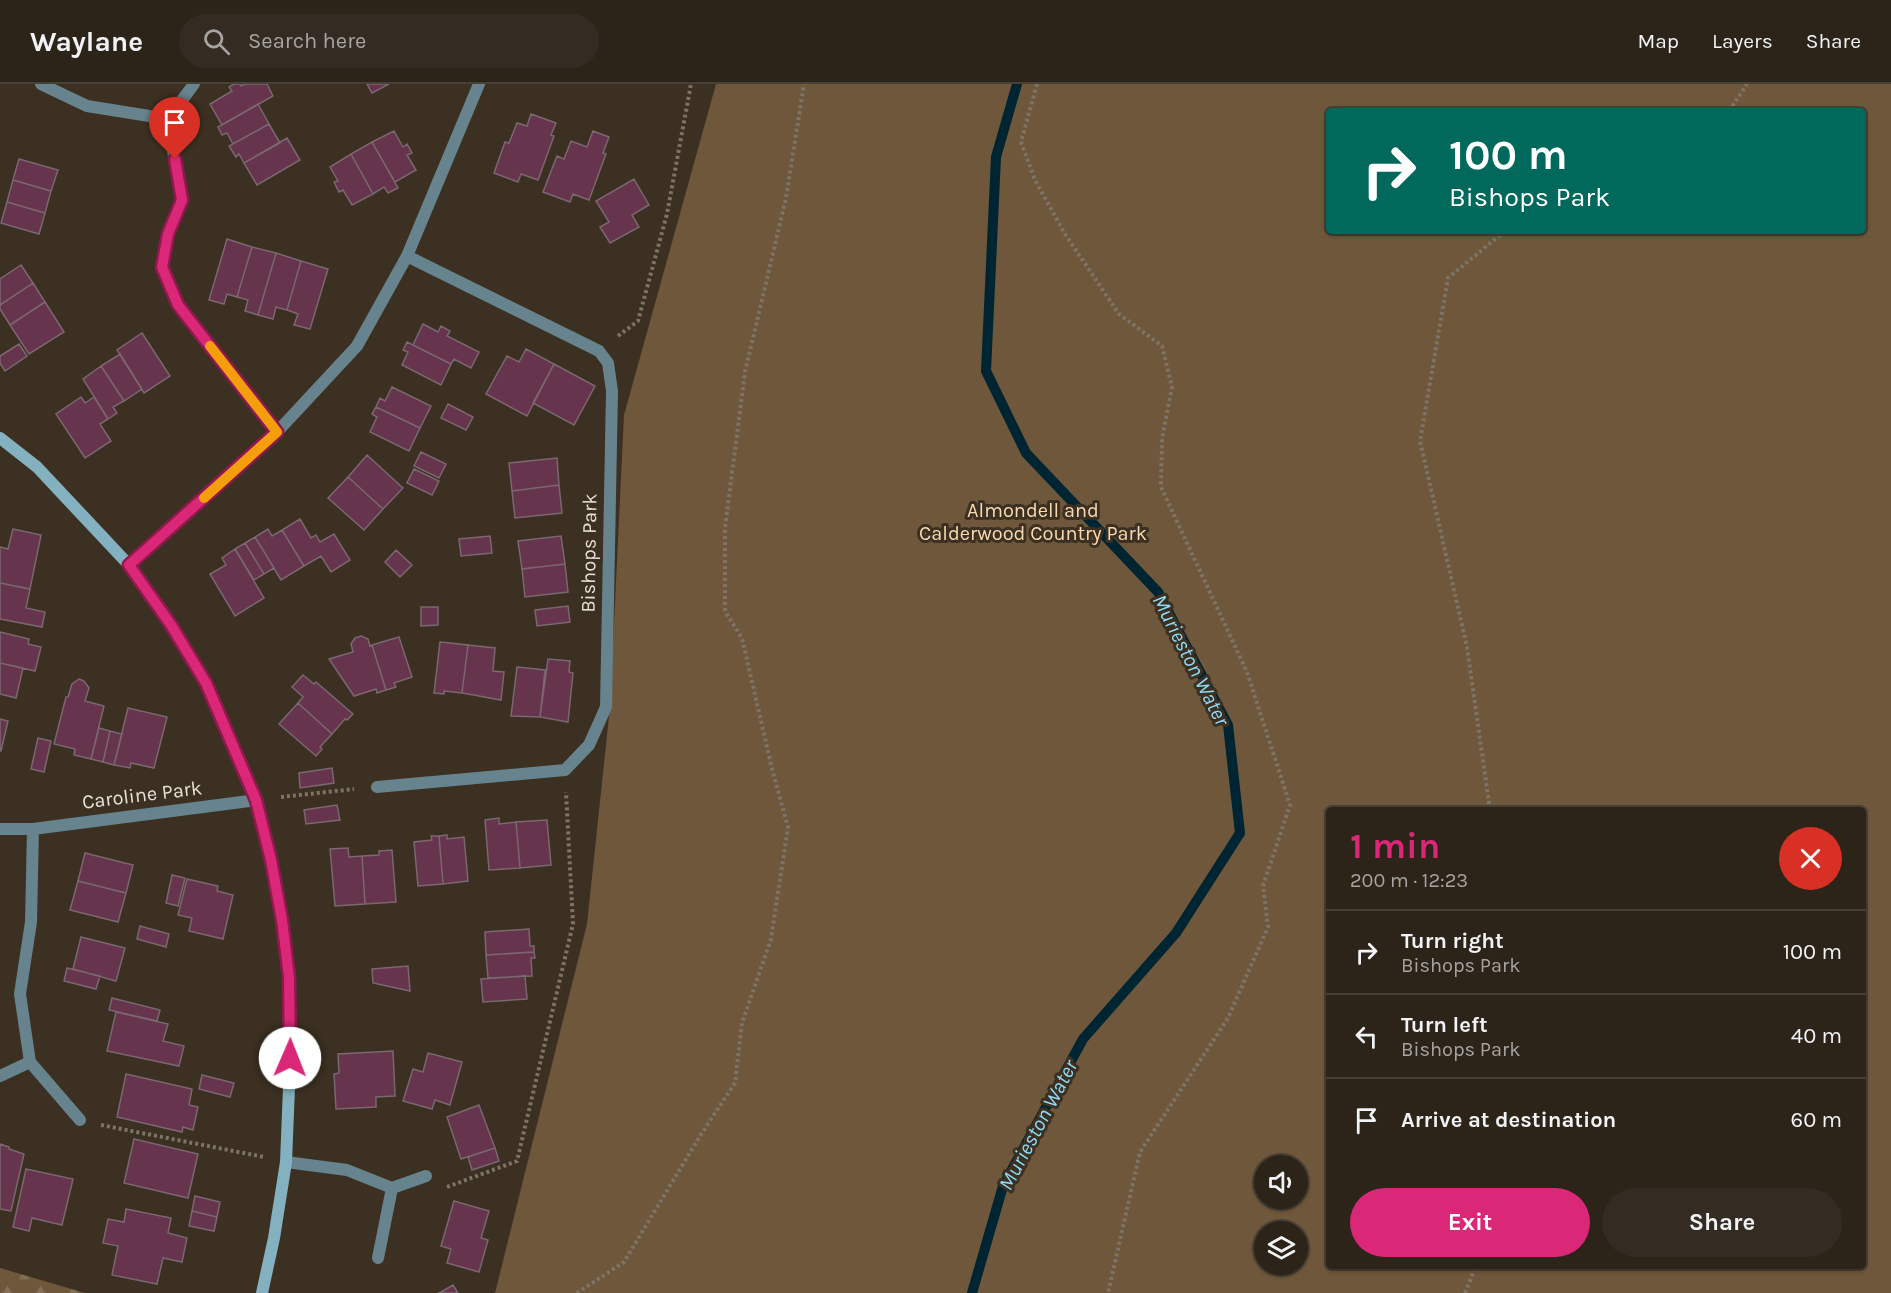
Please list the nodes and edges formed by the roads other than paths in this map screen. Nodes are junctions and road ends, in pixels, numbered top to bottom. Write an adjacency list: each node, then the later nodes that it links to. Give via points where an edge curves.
1 (41, 84): 4 (street, via 87,106)
2 (194, 84): 4 (street)
3 (479, 84): 5 (street)
4 (168, 119): 6 (street, via 182,200 168,234 162,267 178,305)
5 (407, 256): 6 (street, via 357,346); 9 (street, Bishops Park, via 599,351 608,363 612,391 606,707 589,745 565,770)
6 (277, 432): 8 (street)
7 (0, 438): 8 (main road, via 37,467)
8 (129, 565): 10 (main road, via 206,683)
9 (377, 787)
10 (256, 800): 12 (street, Caroline Park); 16 (main road, via 271,860 289,977)
11 (0, 829): 12 (street, Caroline Park)
12 (33, 829): 13 (street, via 31,921 20,994)
13 (30, 1062): 14 (street); 15 (street)
14 (0, 1076)
15 (80, 1120)
16 (286, 1162): 18 (street, via 347,1170); 20 (main road)
17 (426, 1176): 18 (street)
18 (392, 1188): 19 (street)
19 (378, 1258)
20 (262, 1293)

